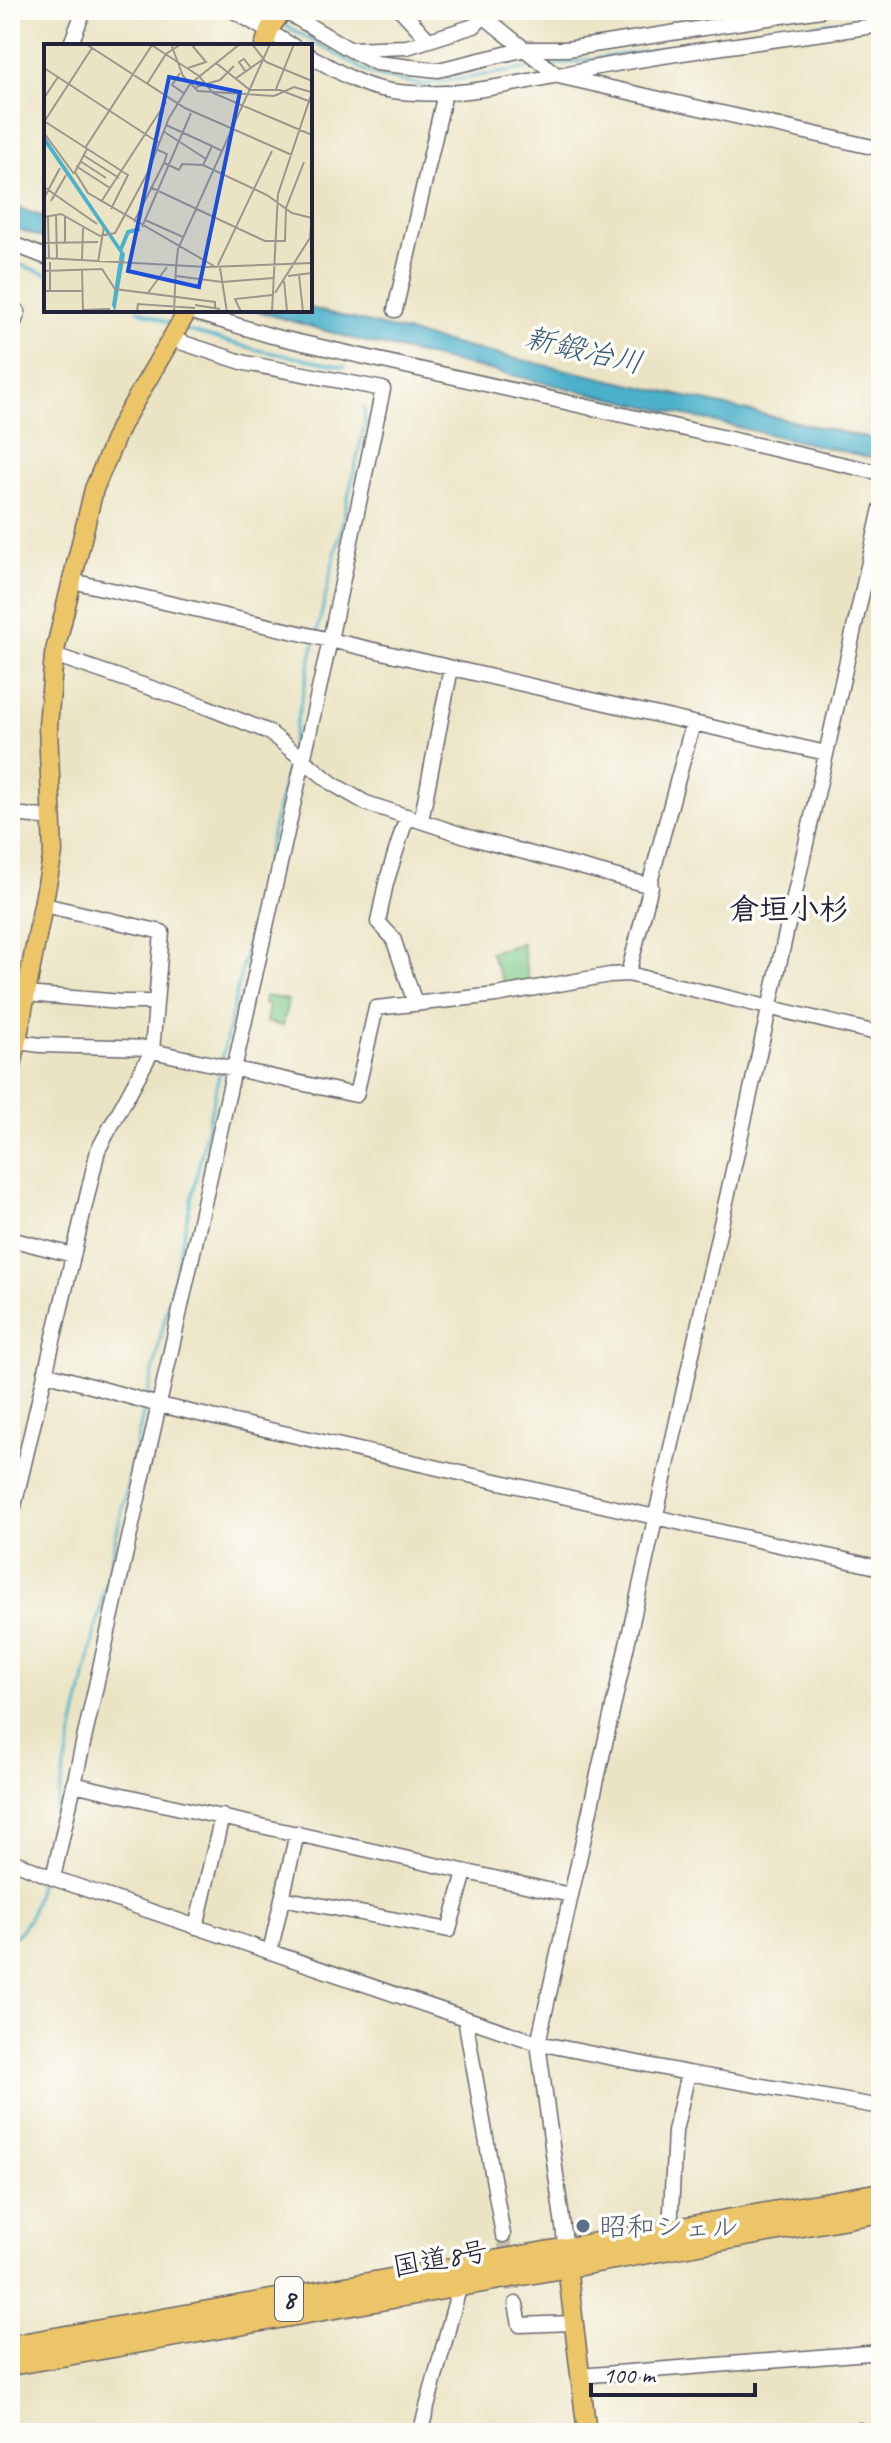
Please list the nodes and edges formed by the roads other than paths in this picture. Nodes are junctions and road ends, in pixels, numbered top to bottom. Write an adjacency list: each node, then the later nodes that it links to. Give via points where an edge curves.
1 (84, 10): 9 (street)
2 (232, 10): 6 (street)
3 (401, 10): 8 (street)
4 (821, 10): 12 (street, via 567,49)
5 (483, 12): 8 (street, via 474,26); 12 (street)
6 (275, 23): 10 (street); 11 (street)
7 (881, 25): 14 (street)
8 (426, 41): 11 (street, via 407,47)
9 (71, 44)
10 (291, 44)
11 (349, 49): 12 (street, via 376,63 438,70)
12 (526, 49): 14 (street)
13 (312, 57): 15 (street, via 381,89)
14 (558, 76): 15 (street); 16 (street)
15 (445, 93): 19 (street)
16 (881, 149)
17 (10, 243): 18 (street)
18 (44, 256)
19 (395, 310)
20 (18, 312): 22 (street)
21 (186, 312): 23 (main road); 24 (street)
22 (10, 333)
23 (171, 339): 26 (main road, via 121,425 94,489); 27 (street, via 245,363 383,389)
24 (881, 473)
25 (881, 508): 31 (street)
26 (72, 581): 27 (street); 28 (main road)
27 (330, 640): 29 (street); 32 (street)
28 (54, 655): 32 (street, via 269,732); 35 (main road, via 48,726)
29 (451, 668): 30 (street); 36 (street)
30 (693, 723): 31 (street); 37 (street)
31 (826, 753): 43 (street)
32 (303, 759): 33 (street, via 366,803); 47 (street)
33 (407, 816): 36 (street); 42 (street, via 378,922 393,938)
34 (10, 817): 35 (street)
35 (52, 818): 38 (main road, via 53,853)
36 (421, 821): 37 (street)
37 (649, 886): 39 (street)
38 (44, 905): 40 (main road); 41 (street, via 162,932)
39 (628, 974): 42 (street); 43 (street)
40 (26, 994): 41 (street); 45 (main road)
41 (156, 1002): 46 (street)
42 (415, 1003): 47 (street, via 376,1008 356,1095)
43 (769, 1009): 44 (street); 53 (street)
44 (881, 1034)
45 (17, 1042): 46 (street); 48 (main road)
46 (152, 1050): 47 (street); 50 (street, via 98,1150)
47 (235, 1068): 52 (street)
48 (10, 1077)
49 (10, 1239): 50 (street)
50 (73, 1255): 51 (street)
51 (45, 1373): 52 (street); 54 (street)
52 (159, 1405): 53 (street); 56 (street)
53 (655, 1517): 55 (street); 62 (street)
54 (10, 1523)
55 (881, 1568)
56 (73, 1784): 57 (street); 61 (street)
57 (222, 1816): 58 (street); 64 (street)
58 (297, 1833): 60 (street); 63 (street)
59 (10, 1860): 61 (street)
60 (465, 1872): 62 (street); 63 (street, via 449,1930)
61 (53, 1878): 64 (street)
62 (570, 1895): 67 (street)
63 (282, 1898): 65 (street)
64 (196, 1927): 65 (street)
65 (270, 1952): 66 (street)
66 (465, 2018): 67 (street); 73 (street)
67 (538, 2043): 68 (street); 74 (street)
68 (688, 2073): 69 (street); 72 (street, via 675,2131)
69 (881, 2107)
70 (881, 2194): 72 (highway, 国道8号 / 8)
71 (881, 2211): 74 (highway, 国道8号 / 8)
72 (670, 2232): 74 (highway, 国道8号 / 8)
73 (503, 2235)
74 (567, 2258): 75 (highway, 国道8号 / 8); 77 (main road); 78 (highway, 国道8号 / 8)
75 (460, 2285): 80 (highway, 国道8号 / 8); 82 (street)
76 (516, 2304): 77 (street, via 520,2325)
77 (572, 2323): 81 (main road)
78 (10, 2347)
79 (881, 2352): 81 (street)
80 (10, 2364)
81 (579, 2376): 83 (main road)
82 (420, 2433)
83 (587, 2433)

